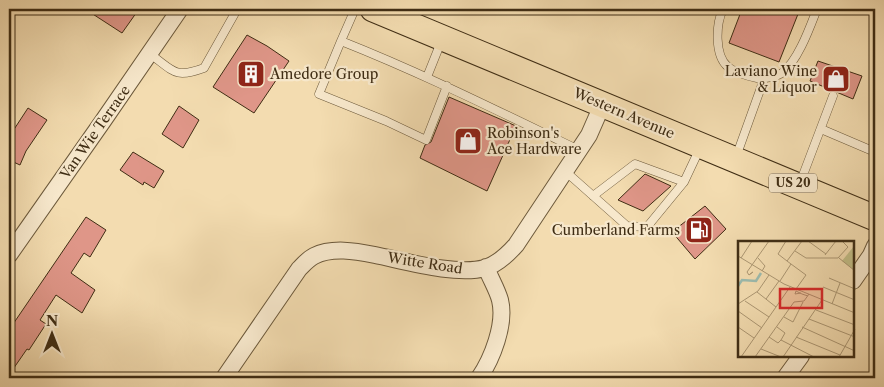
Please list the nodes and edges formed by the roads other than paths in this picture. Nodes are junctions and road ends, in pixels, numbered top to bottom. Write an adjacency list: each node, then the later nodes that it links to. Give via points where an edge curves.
1 (180, 9): 9 (street, Van Wie Terrace)
2 (355, 9): 8 (lane)
3 (373, 9): 7 (main road, Western Avenue / US 20)
4 (723, 9): 11 (lane, via 717,32 719,50 727,66 746,76)
5 (817, 9): 11 (lane, via 797,55 782,73)
6 (235, 13): 9 (lane, via 204,68 178,74)
7 (443, 39): 10 (lane); 14 (main road, Western Avenue / US 20)
8 (341, 41): 10 (lane); 12 (lane, via 319,94 426,140)
9 (150, 54): 26 (street, Van Wie Terrace)
10 (427, 77): 12 (lane)
11 (764, 79): 19 (lane)
12 (447, 86): 17 (lane)
13 (834, 96): 15 (lane)
14 (603, 103): 16 (main road, Western Avenue / US 20); 17 (street, Witte Road)
15 (821, 129): 18 (lane); 22 (lane)
16 (701, 145): 19 (main road, Western Avenue / US 20); 21 (lane)
17 (579, 150): 20 (street, Witte Road)
18 (875, 152)
19 (736, 160): 22 (main road, Western Avenue / US 20)
20 (565, 171): 23 (lane); 27 (street, Witte Road, via 516,245)
21 (684, 182): 23 (lane, via 635,164); 23 (lane, via 647,227 628,226)
22 (799, 185): 24 (main road, Western Avenue / US 20)
23 (593, 196)
24 (875, 218)
25 (875, 246): 28 (street)
26 (9, 255)
27 (486, 268): 30 (street, Witte Road, via 446,268 358,251 326,252 313,256 299,268); 31 (street, via 500,300 501,318 493,352)
28 (854, 280)
29 (800, 357): 32 (street)
30 (224, 378)
31 (479, 378)
32 (785, 378)

